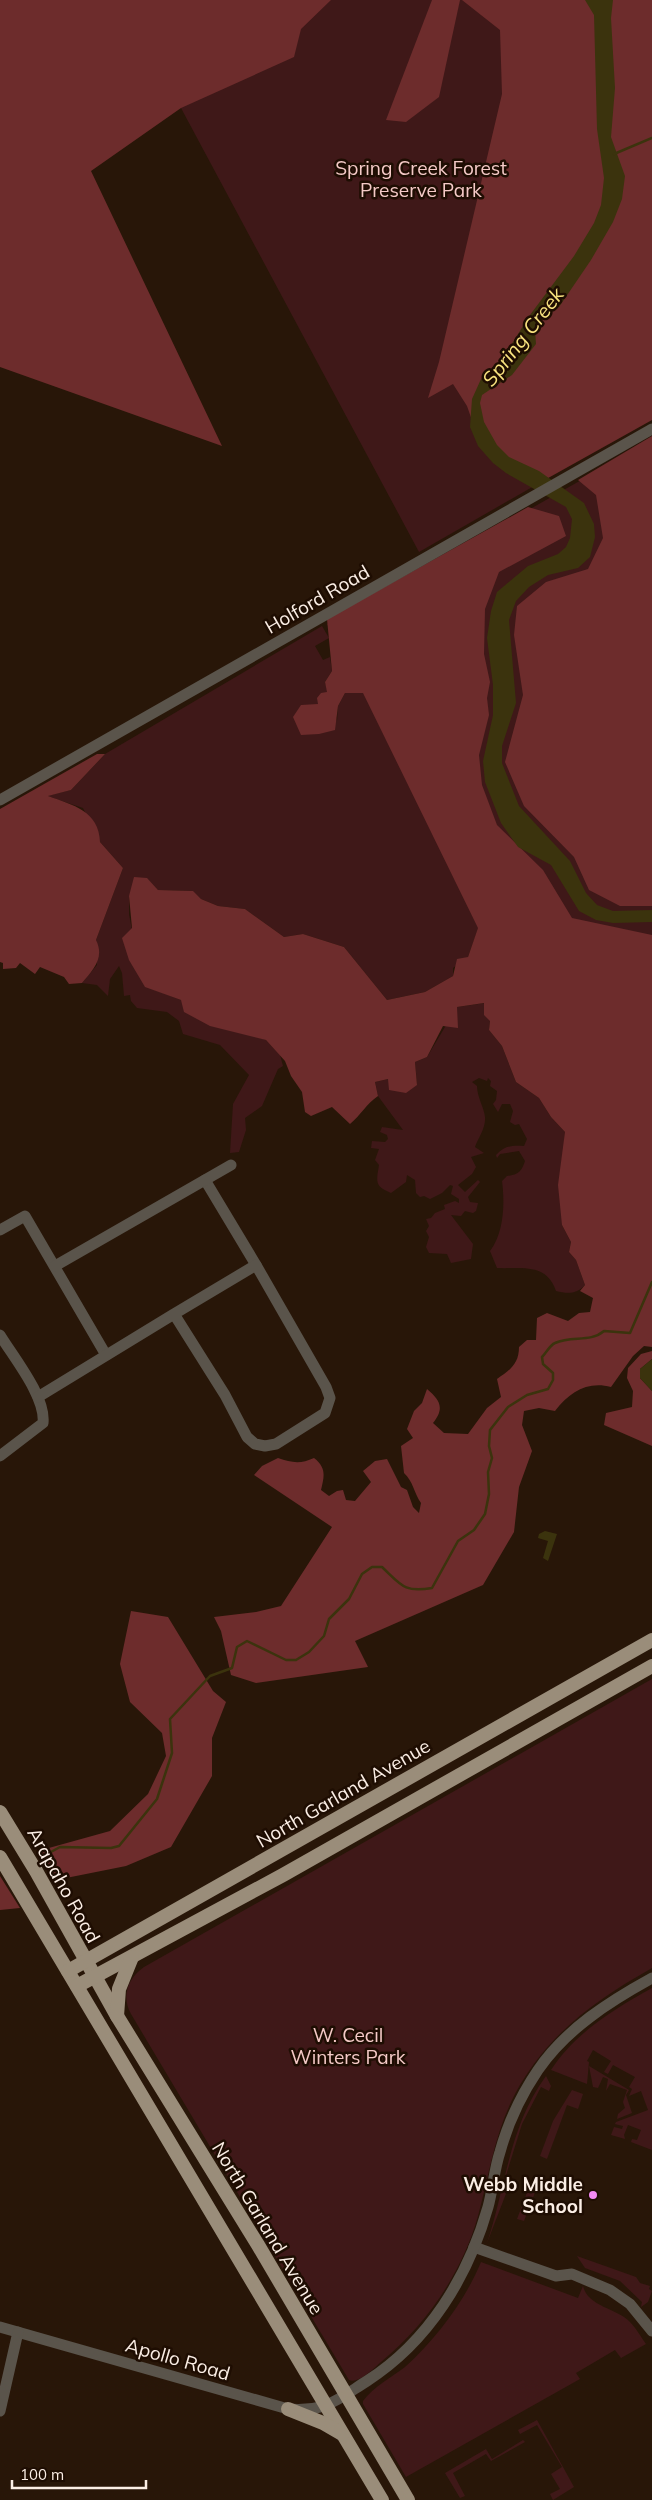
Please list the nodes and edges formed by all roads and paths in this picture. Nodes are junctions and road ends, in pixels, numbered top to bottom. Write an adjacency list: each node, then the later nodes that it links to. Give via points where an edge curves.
1 (652, 429): 2 (street, Holford Road)
2 (0, 800)
3 (231, 1165): 4 (street)
4 (205, 1180): 6 (street); 7 (street)
5 (0, 1230): 7 (street, via 26,1216)
6 (256, 1265): 8 (street); 8 (street, via 330,1398 325,1413 276,1444 255,1444 247,1437 225,1395)
7 (55, 1266): 10 (street)
8 (174, 1314): 10 (street)
9 (0, 1336): 11 (street)
10 (106, 1355): 11 (street)
11 (38, 1397): 12 (street, via 44,1412 43,1423)
12 (0, 1456)
13 (652, 1640): 18 (main road, North Garland Avenue)
14 (652, 1666): 17 (main road)
15 (0, 1812): 18 (main road, Arapaho Road)
16 (0, 1857): 19 (main road, Arapaho Road)
17 (132, 1958): 20 (main road); 23 (main road, via 119,1989)
18 (86, 1961): 19 (main road, North Garland Avenue); 20 (main road, Arapaho Road)
19 (68, 1971): 22 (main road)
20 (94, 1977): 22 (main road); 23 (main road, North Garland Avenue)
21 (652, 1978): 28 (street, Apollo Road, via 610,2003 568,2035 539,2069 506,2133)
22 (77, 1986): 25 (main road)
23 (117, 2016): 24 (main road, North Garland Avenue)
24 (161, 2091): 25 (main road); 26 (main road, North Garland Avenue)
25 (145, 2101): 27 (main road)
26 (231, 2201): 27 (main road); 32 (main road, North Garland Avenue)
27 (212, 2213): 33 (main road)
28 (474, 2247): 30 (street, via 556,2276 572,2274 584,2279 623,2298); 32 (street, Apollo Road, via 454,2289 422,2331 383,2370)
29 (0, 2327): 31 (street, Apollo Road)
30 (652, 2331)
31 (18, 2332): 34 (street, Apollo Road); 35 (street)
32 (345, 2396): 33 (street, Apollo Road); 38 (main road, North Garland Avenue)
33 (327, 2406): 34 (street, Apollo Road, via 309,2411); 36 (main road)
34 (288, 2409): 36 (main road)
35 (0, 2411)
36 (345, 2436): 37 (main road)
37 (382, 2500)
38 (408, 2500)

